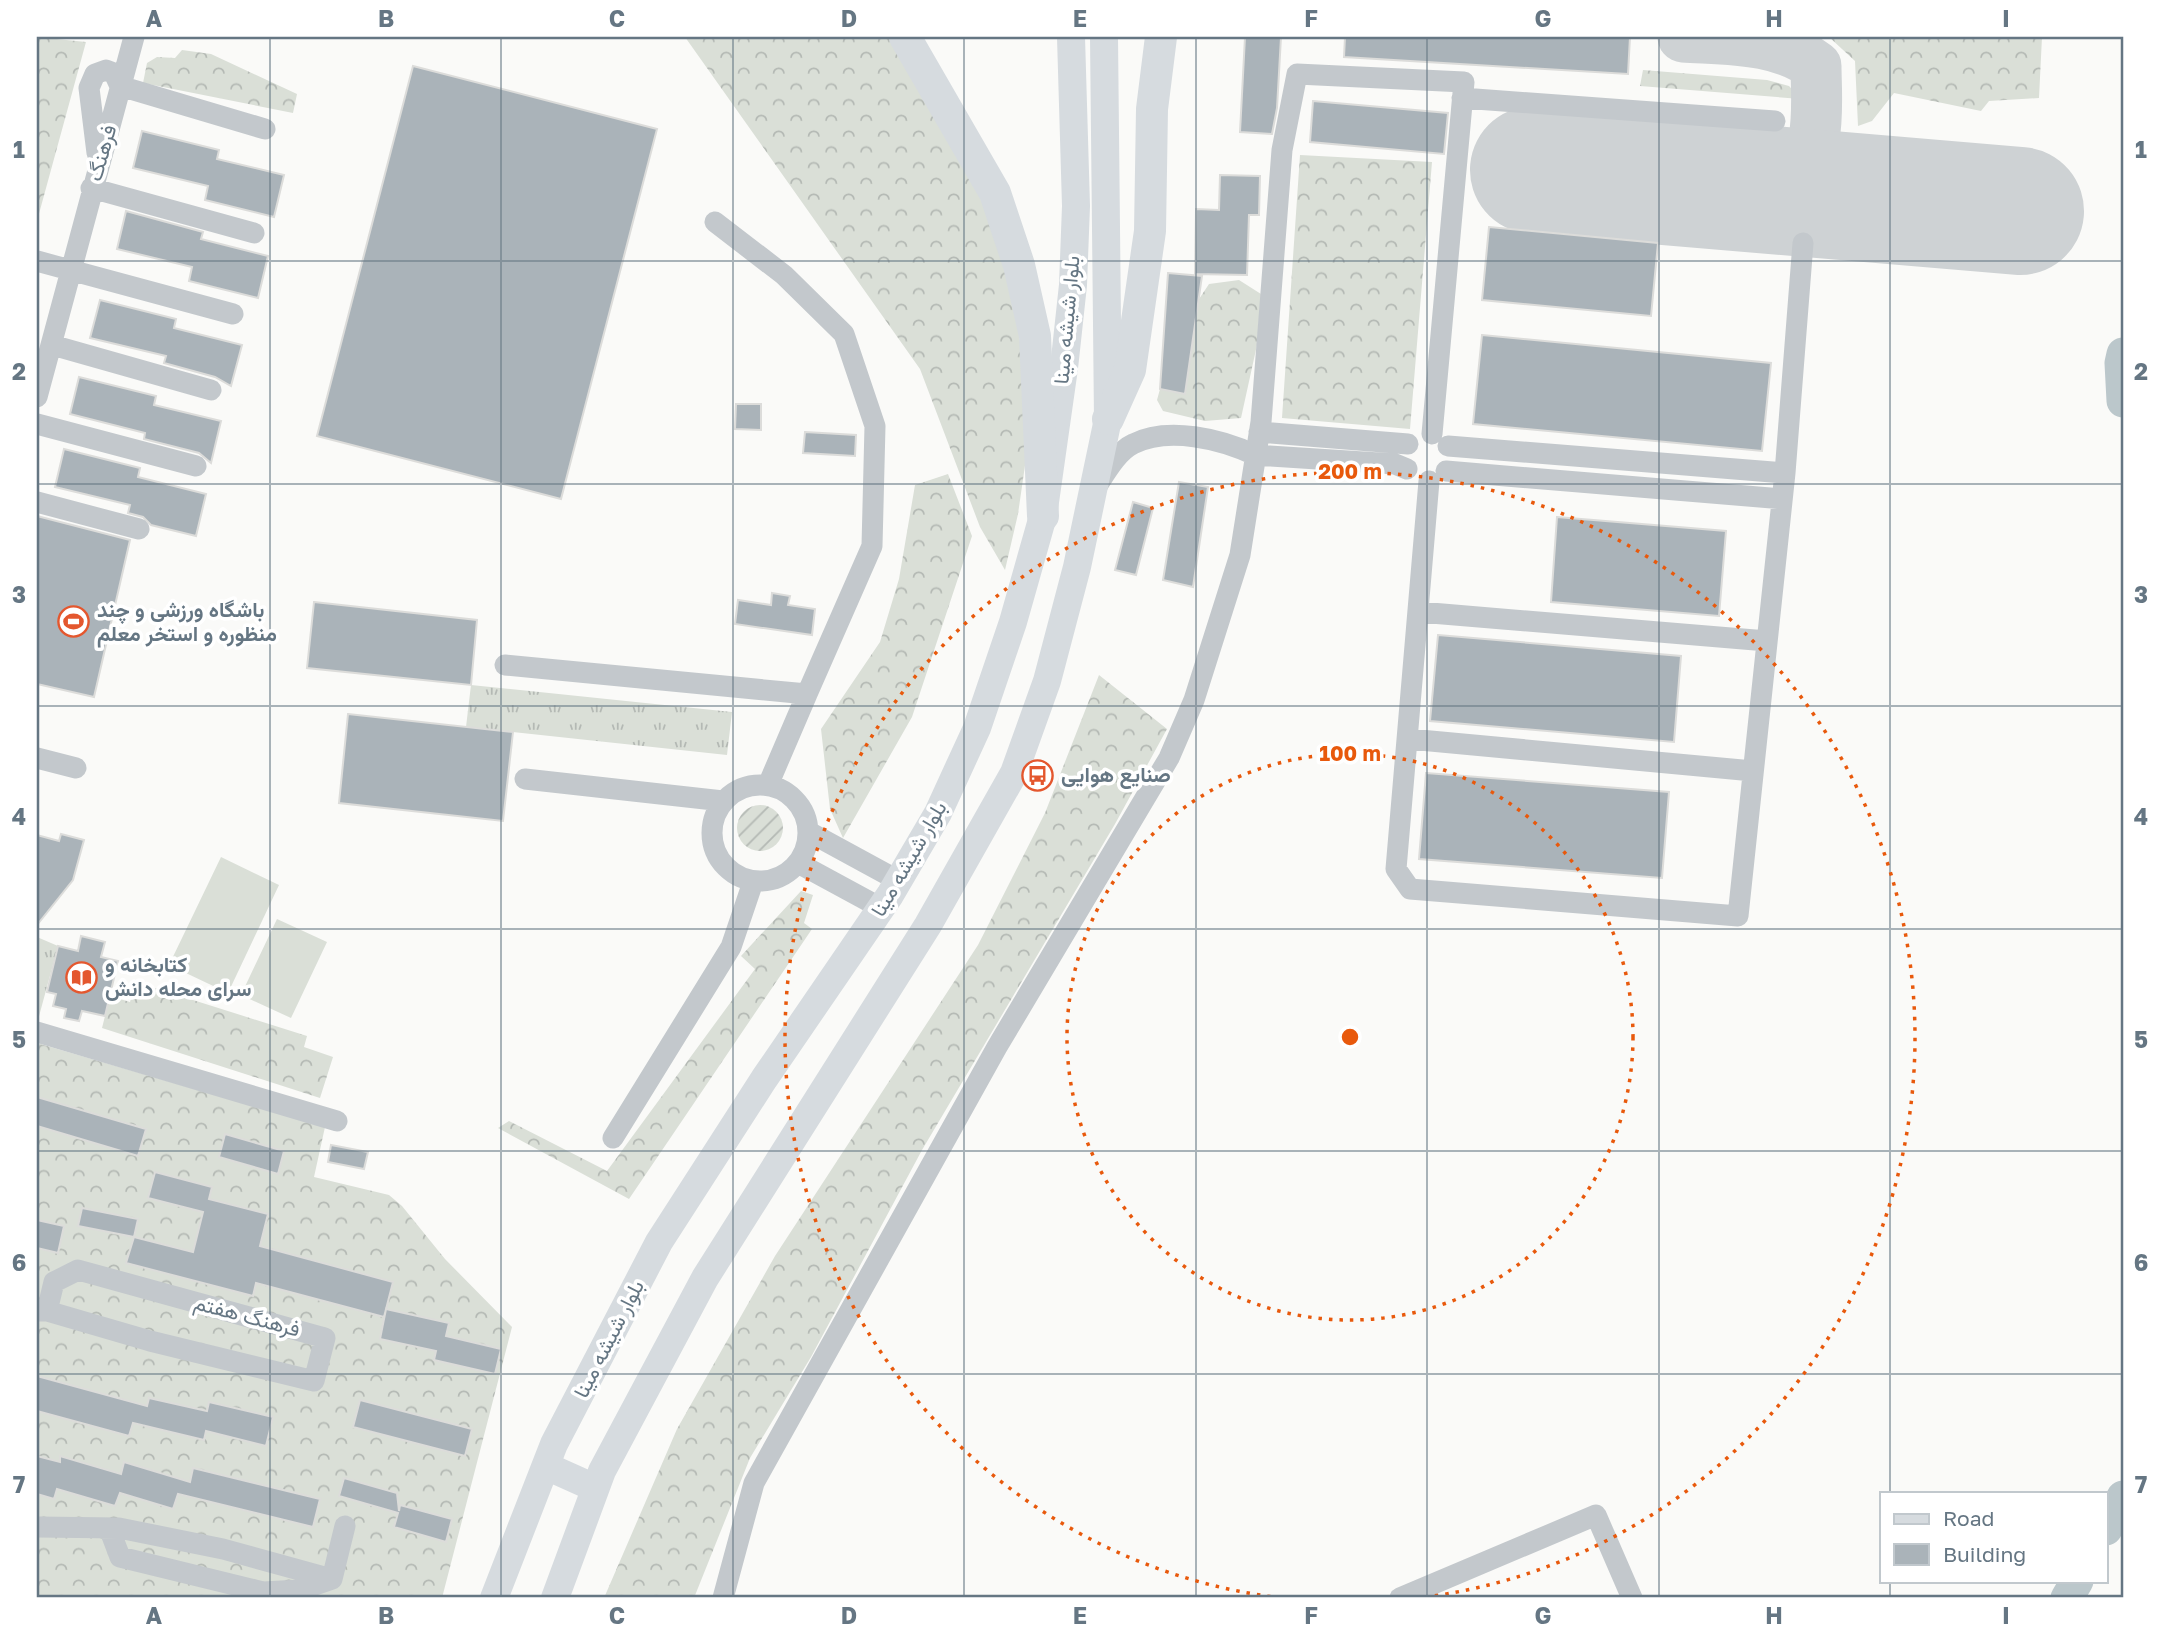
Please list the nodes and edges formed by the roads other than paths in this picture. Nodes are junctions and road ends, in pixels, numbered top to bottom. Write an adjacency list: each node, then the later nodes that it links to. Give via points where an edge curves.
1 (134, 37): 6 (street, فرهنگ)
2 (905, 37): 34 (highway, via 995,194 1019,265 1035,336)
3 (1071, 37): 34 (main road, بلوار شیشه مینا, via 1076,206 1073,285)
4 (1104, 37): 21 (main road, بلوار شیشه مینا)
5 (1161, 37): 21 (highway, via 1152,109 1150,231 1130,370)
6 (120, 86): 9 (street); 10 (street, فرهنگ); 10 (street, via 114,73 106,70 95,74 89,88)
7 (1462, 98): 8 (street); 23 (street, via 1464,82 1297,74 1282,150); 24 (street)
8 (1775, 121)
9 (265, 130)
10 (98, 166): 11 (street, فرهنگ)
11 (91, 188): 13 (street); 16 (street, فرهنگ)
12 (715, 222): 39 (street, via 784,275 844,334 875,426 872,546)
13 (254, 233)
14 (1803, 243): 29 (street)
15 (37, 261): 16 (street)
16 (72, 270): 17 (street); 18 (street, فرهنگ)
17 (233, 314)
18 (52, 345): 19 (street); 20 (street, فرهنگ)
19 (211, 390)
20 (37, 397)
21 (1108, 419): 31 (main road, بلوار شیشه مینا)
22 (37, 424): 27 (street)
23 (1259, 432): 25 (street); 26 (street)
24 (1440, 440): 25 (street, via 1419,435); 29 (street); 30 (street, via 1451,459)
25 (1408, 444): 28 (street, via 1404,456)
26 (1255, 455): 28 (street, via 1395,464); 31 (street, via 1237,446 1164,434 1131,444); 64 (street, via 1240,555 1194,700 1169,758 997,1046 754,1483)
27 (196, 466)
28 (1407, 469): 30 (street, via 1416,478)
29 (1785, 473): 32 (street)
30 (1438, 476): 32 (street); 36 (street)
31 (1092, 493): 57 (main road, بلوار شیشه مینا, via 1047,681 1014,773 928,925 705,1278)
32 (1782, 499): 37 (street)
33 (37, 502): 35 (street)
34 (1043, 516): 50 (main road, بلوار شیشه مینا, via 977,728 938,813)
35 (139, 529)
36 (1419, 612): 37 (street); 40 (street)
37 (1767, 641): 43 (street)
38 (505, 665): 39 (street)
39 (807, 694): 45 (street)
40 (1409, 739): 43 (street); 43 (street, via 1396,869 1410,889 1738,916)
41 (37, 758): 42 (street)
42 (76, 768)
43 (1753, 771)
44 (525, 779): 46 (street)
45 (768, 785): 46 (street, via 735,791); 47 (street, via 797,801)
46 (723, 800): 49 (street, via 711,827 716,856 737,876)
47 (809, 832): 48 (street); 50 (street)
48 (798, 863): 49 (street, via 786,875); 51 (street)
49 (753, 881): 54 (street, via 732,947)
50 (899, 881): 51 (main road, بلوار شیشه مینا)
51 (881, 908): 56 (main road, بلوار شیشه مینا, via 659,1242)
52 (37, 1032): 53 (street)
53 (337, 1121)
54 (613, 1138)
55 (42, 1311): 55 (street, فرهنگ هفتم, via 314,1381 325,1338 78,1270 54,1282)
56 (546, 1466): 57 (main road); 62 (main road, بلوار شیشه مینا)
57 (595, 1488): 63 (main road, بلوار شیشه مینا)
58 (345, 1526): 61 (street)
59 (37, 1527): 60 (street)
60 (109, 1528): 61 (street, via 223,1549); 61 (street, via 120,1557 263,1592 300,1591)
61 (332, 1579)
62 (494, 1598)
63 (555, 1598)
64 (723, 1598)
65 (1400, 1598): 66 (street, via 1596,1515)
66 (1632, 1598)

